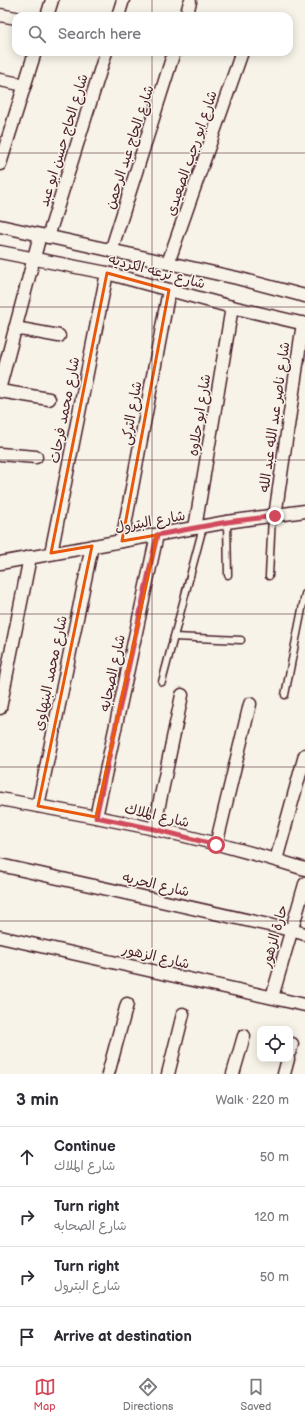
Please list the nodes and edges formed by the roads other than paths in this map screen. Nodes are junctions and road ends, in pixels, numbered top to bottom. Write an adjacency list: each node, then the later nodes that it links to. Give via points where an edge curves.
1 (52, 0): 4 (street)
2 (123, 0): 5 (street)
3 (190, 2): 6 (street)
4 (48, 12)
5 (119, 12)
6 (187, 12)
7 (0, 15): 8 (street)
8 (12, 17)
9 (34, 56): 14 (street)
10 (105, 56): 18 (street, شارع الحاج حسن ابو عبد)
11 (173, 56): 19 (street, شارع الحاج عبد الرحمن)
12 (241, 56): 22 (street, شارع ابو رجب الصعيدى)
13 (0, 80): 14 (street)
14 (25, 84): 15 (street)
15 (2, 150): 16 (street)
16 (0, 164)
17 (0, 226): 18 (street, شارع ترعه الكرديه)
18 (44, 236): 19 (street, شارع ترعه الكرديه); 21 (street, شارع الحاج حسن ابو عبد)
19 (111, 251): 22 (street, شارع ترعه الكرديه)
20 (0, 252): 21 (street, شارع ترعه الكرديه)
21 (34, 259): 23 (street, شارع ترعه الكرديه); 28 (street, شارع الحاج حسن ابو عبد)
22 (168, 263): 25 (street, شارع ترعه الكرديه)
23 (107, 274): 24 (street, شارع ترعه الكرديه); 42 (street, شارع محمد فرحات)
24 (169, 290): 26 (street, شارع ترعه الكرديه); 40 (street, شارع التركى)
25 (305, 296)
26 (232, 307): 27 (street, شارع ترعه الكرديه); 38 (street, شارع ابو حلاوه)
27 (304, 323): 36 (street, شارع ناصر عبد الله عبد الله)
28 (15, 328): 29 (street); 30 (street, شارع الحاج حسن ابو عبد)
29 (59, 336)
30 (0, 386)
31 (0, 391): 32 (street)
32 (49, 399)
33 (0, 454): 34 (street)
34 (36, 457)
35 (305, 511): 36 (street, شارع البترول)
36 (273, 516): 37 (street, شارع البترول); 46 (lane)
37 (227, 522): 38 (street, شارع البترول); 45 (lane)
38 (199, 527): 39 (street, شارع البترول); 48 (lane)
39 (157, 535): 40 (street, شارع البترول); 58 (street, شارع الصحابه)
40 (122, 541): 41 (street, شارع البترول)
41 (92, 546): 42 (street, شارع البترول); 57 (street, شارع محمد البنهاوى)
42 (51, 553): 43 (street, شارع البترول)
43 (30, 557): 44 (street, شارع البترول); 54 (street)
44 (0, 563)
45 (228, 575)
46 (269, 576)
47 (305, 594): 52 (lane)
48 (174, 637): 49 (lane); 50 (lane)
49 (240, 640)
50 (162, 682)
51 (182, 695): 59 (street)
52 (285, 695)
53 (250, 704): 60 (street)
54 (0, 708)
55 (305, 755): 61 (street)
56 (0, 799): 57 (street, شارع الملاك)
57 (38, 806): 58 (street, شارع الملاك)
58 (96, 817): 59 (street, شارع الملاك)
59 (154, 829): 60 (street, شارع الملاك)
60 (216, 845): 61 (street, شارع الملاك)
61 (276, 860): 63 (street, شارع الملاك)
62 (0, 865): 65 (street, شارع الحريه)
63 (305, 869)
64 (305, 884): 65 (street, حارة الزهور)
65 (291, 930): 66 (street, شارع الحريه); 68 (street, حارة الزهور)
66 (305, 934)
67 (0, 937): 68 (street, شارع الزهور)
68 (272, 997): 70 (street, شارع الزهور)
69 (127, 1004): 74 (street)
70 (305, 1006)
71 (183, 1014): 75 (street)
72 (244, 1036): 76 (street)
73 (287, 1062): 77 (street)
74 (108, 1074)
75 (168, 1074)
76 (233, 1074)
77 (284, 1074)

